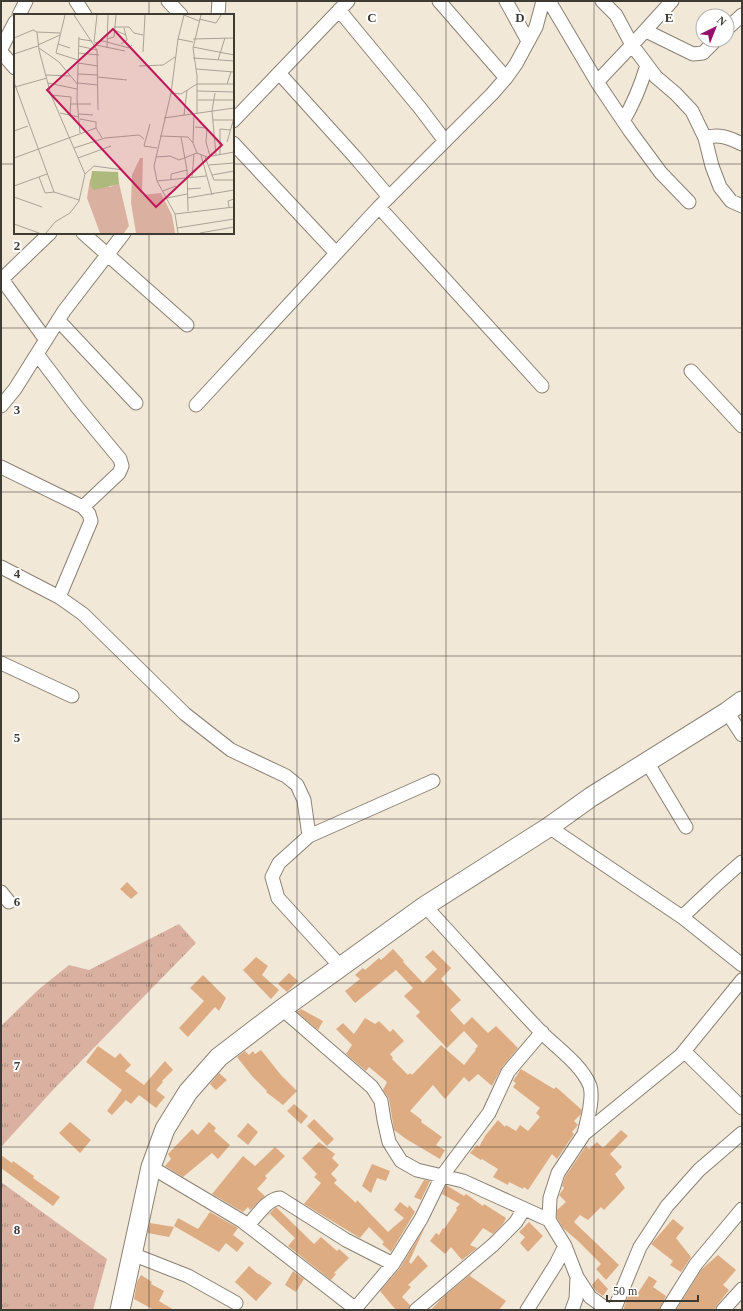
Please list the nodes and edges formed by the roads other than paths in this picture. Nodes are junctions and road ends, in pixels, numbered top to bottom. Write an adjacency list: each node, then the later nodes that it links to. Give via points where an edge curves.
1 (26, 1): 12 (street)
2 (76, 1): 13 (street)
3 (168, 1): 14 (street)
4 (219, 1): 15 (street)
5 (439, 1): 26 (street)
6 (506, 1): 18 (street)
7 (543, 1): 18 (street, via 536,26)
8 (549, 1): 27 (street)
9 (602, 1): 19 (street, via 616,15)
10 (672, 1): 17 (street)
11 (344, 5): 25 (street); 31 (street)
12 (19, 14)
13 (84, 14)
14 (180, 14)
15 (218, 14)
16 (14, 24): 21 (street)
17 (646, 31): 19 (street); 20 (street, via 693,54 703,52)
18 (528, 41): 26 (street)
19 (632, 45): 23 (street); 27 (street)
20 (707, 48)
21 (1, 49)
22 (1, 52): 24 (street)
23 (647, 65): 29 (street, via 640,88); 30 (street, via 692,111)
24 (14, 67)
25 (280, 72): 28 (street); 34 (street)
26 (506, 78): 31 (street)
27 (597, 82): 29 (street)
28 (234, 120)
29 (623, 121): 35 (street, via 661,173)
30 (705, 138): 33 (street, via 720,135); 36 (street, via 720,187 731,201)
31 (445, 141): 34 (street)
32 (234, 144): 41 (street)
33 (742, 144)
34 (389, 197): 37 (street)
35 (689, 202)
36 (742, 206)
37 (379, 207): 41 (street); 49 (street)
38 (49, 234): 43 (street)
39 (84, 234): 42 (street)
40 (123, 234): 42 (street)
41 (336, 253): 51 (street)
42 (107, 255): 44 (street); 45 (street)
43 (2, 279): 46 (street)
44 (58, 320): 46 (street); 50 (street)
45 (187, 325)
46 (46, 340): 47 (street)
47 (37, 354): 52 (street); 55 (street, via 120,459 122,466 119,473)
48 (691, 371): 53 (street)
49 (542, 386)
50 (136, 403)
51 (196, 405)
52 (1, 406)
53 (742, 426)
54 (1, 467): 55 (street)
55 (83, 507): 57 (street, via 91,521)
56 (2, 571): 57 (street)
57 (59, 597): 66 (street, via 83,614 196,723 231,750 286,776 297,785 304,800)
58 (1, 663): 59 (street)
59 (72, 696)
60 (735, 707): 61 (street); 62 (street)
61 (742, 735)
62 (647, 762): 64 (street); 65 (street)
63 (432, 781): 66 (street)
64 (549, 827): 68 (street); 69 (street)
65 (686, 827)
66 (309, 836): 71 (street, via 279,863 272,877 278,898)
67 (742, 862): 69 (street)
68 (425, 906): 71 (street); 74 (street)
69 (682, 918): 70 (street)
70 (742, 965)
71 (341, 967): 73 (street)
72 (742, 980): 75 (street)
73 (282, 1009): 79 (street, via 219,1057 188,1092 165,1129); 80 (street, via 372,1087 381,1101 389,1142 401,1161 417,1170)
74 (542, 1032): 78 (street, via 576,1066 590,1088 590,1107); 80 (street, via 508,1072 489,1113)
75 (684, 1051): 76 (street); 78 (street)
76 (742, 1108)
77 (742, 1133): 97 (street, via 699,1170 667,1206 640,1247)
78 (584, 1134): 83 (street, via 558,1173 550,1198)
79 (151, 1167): 84 (street); 86 (street)
80 (442, 1176): 81 (street, via 462,1181); 87 (street, via 421,1219)
81 (524, 1209): 83 (street); 93 (street, via 516,1222 493,1245)
82 (742, 1209): 98 (street, via 696,1264)
83 (549, 1220): 85 (street)
84 (248, 1225): 87 (street, via 270,1202 280,1198 346,1240); 92 (street)
85 (565, 1246): 88 (street); 94 (street)
86 (132, 1254): 90 (street, via 188,1276); 91 (street)
87 (393, 1264): 92 (street)
88 (577, 1277): 95 (street, via 576,1299); 96 (street, via 590,1297)
89 (742, 1289): 99 (street)
90 (236, 1303)
91 (120, 1310)
92 (355, 1310)
93 (416, 1310)
94 (527, 1310)
95 (572, 1310)
96 (608, 1310)
97 (614, 1310)
98 (667, 1310)
99 (723, 1310)

